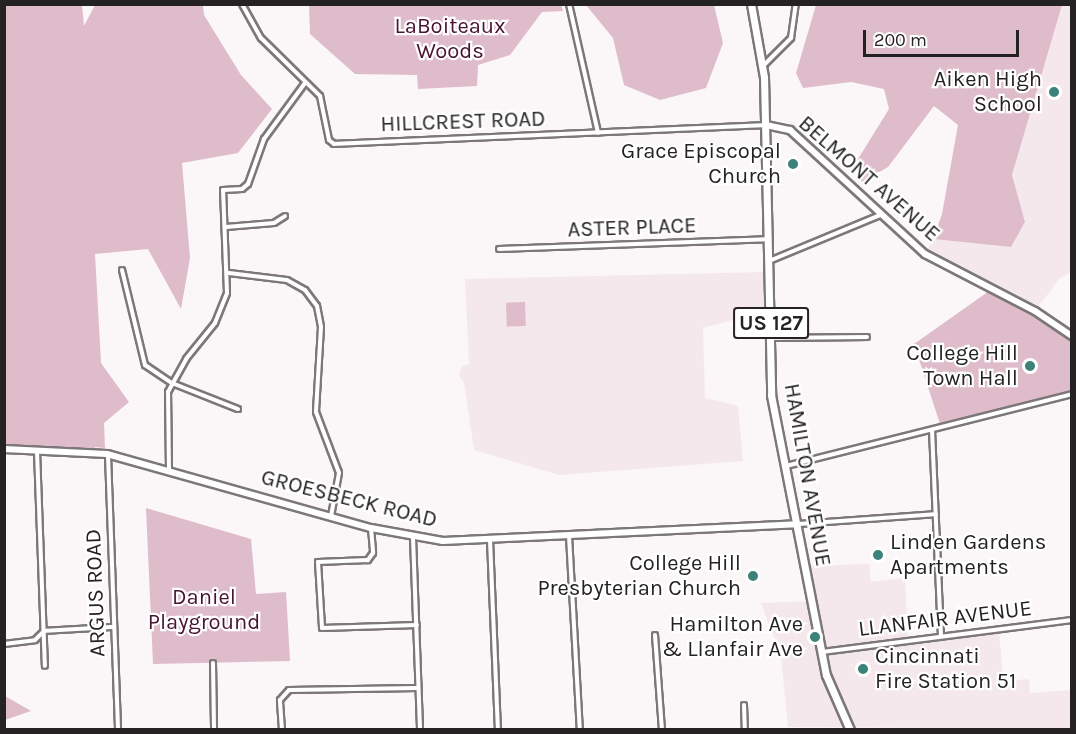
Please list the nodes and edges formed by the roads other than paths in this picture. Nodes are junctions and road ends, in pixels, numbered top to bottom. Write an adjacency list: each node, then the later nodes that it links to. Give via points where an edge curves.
1 (242, 4): 6 (street, HILLCREST ROAD, via 253,27)
2 (569, 4): 8 (street)
3 (751, 4): 5 (main road, HAMILTON AVENUE / US 127)
4 (796, 4): 5 (street, via 791,38)
5 (763, 66): 7 (main road, HAMILTON AVENUE / US 127)
6 (305, 83): 8 (street, HILLCREST ROAD, via 320,96 328,140 334,144); 11 (street, via 264,139 248,184 242,189 223,190)
7 (766, 125): 8 (street, HILLCREST ROAD); 9 (street, BELMONT AVENUE, via 790,130); 12 (main road, HAMILTON AVENUE / US 127)
8 (598, 133)
9 (880, 215): 14 (street); 18 (street, BELMONT AVENUE, via 925,254 1035,311)
10 (285, 216): 11 (street, via 274,224)
11 (226, 226): 16 (street)
12 (767, 238): 13 (street, ASTER PLACE); 14 (main road, HAMILTON AVENUE / US 127)
13 (499, 249)
14 (769, 261): 19 (main road, HAMILTON AVENUE / US 127)
15 (122, 270): 20 (street, via 141,356 150,370)
16 (229, 273): 20 (street, via 227,292 215,323); 30 (street, via 287,280 305,290 317,306 321,327 316,412 339,473)
17 (867, 336): 19 (street)
18 (1071, 336)
19 (771, 338): 27 (main road, HAMILTON AVENUE / US 127, via 771,395)
20 (172, 383): 22 (street); 28 (street, via 166,400)
21 (1071, 394): 23 (street)
22 (237, 409)
23 (932, 430): 27 (street); 29 (street)
24 (4, 449): 25 (street, GROESBECK ROAD)
25 (37, 450): 26 (street, GROESBECK ROAD); 39 (street)
26 (108, 454): 28 (street, GROESBECK ROAD); 38 (street, ARGUS ROAD)
27 (785, 467): 31 (main road, HAMILTON AVENUE / US 127)
28 (169, 471): 30 (street, GROESBECK ROAD)
29 (936, 514): 31 (street); 41 (street)
30 (331, 516): 32 (street, GROESBECK ROAD)
31 (797, 524): 33 (street, GROESBECK ROAD); 43 (main road, HAMILTON AVENUE / US 127)
32 (371, 528): 34 (street, GROESBECK ROAD); 37 (street, via 373,553 368,560 318,562 322,628)
33 (569, 536): 35 (street, GROESBECK ROAD); 53 (street)
34 (413, 537): 35 (street, GROESBECK ROAD); 37 (street)
35 (490, 540): 52 (street)
36 (1071, 620): 41 (street, LLANFAIR AVENUE)
37 (417, 625): 46 (street)
38 (114, 627): 39 (street); 48 (street, ARGUS ROAD)
39 (44, 631): 42 (street, via 35,640); 45 (street)
40 (656, 635): 54 (street)
41 (941, 636): 43 (street, LLANFAIR AVENUE)
42 (4, 644)
43 (822, 652): 56 (main road, HAMILTON AVENUE / US 127, via 833,696)
44 (213, 663): 49 (street)
45 (45, 666)
46 (418, 688): 50 (street, via 289,690 281,698); 51 (street)
47 (744, 705): 55 (street)
48 (118, 729)
49 (214, 729)
50 (282, 729)
51 (420, 729)
52 (498, 729)
53 (579, 729)
54 (662, 729)
55 (745, 729)
56 (850, 729)

